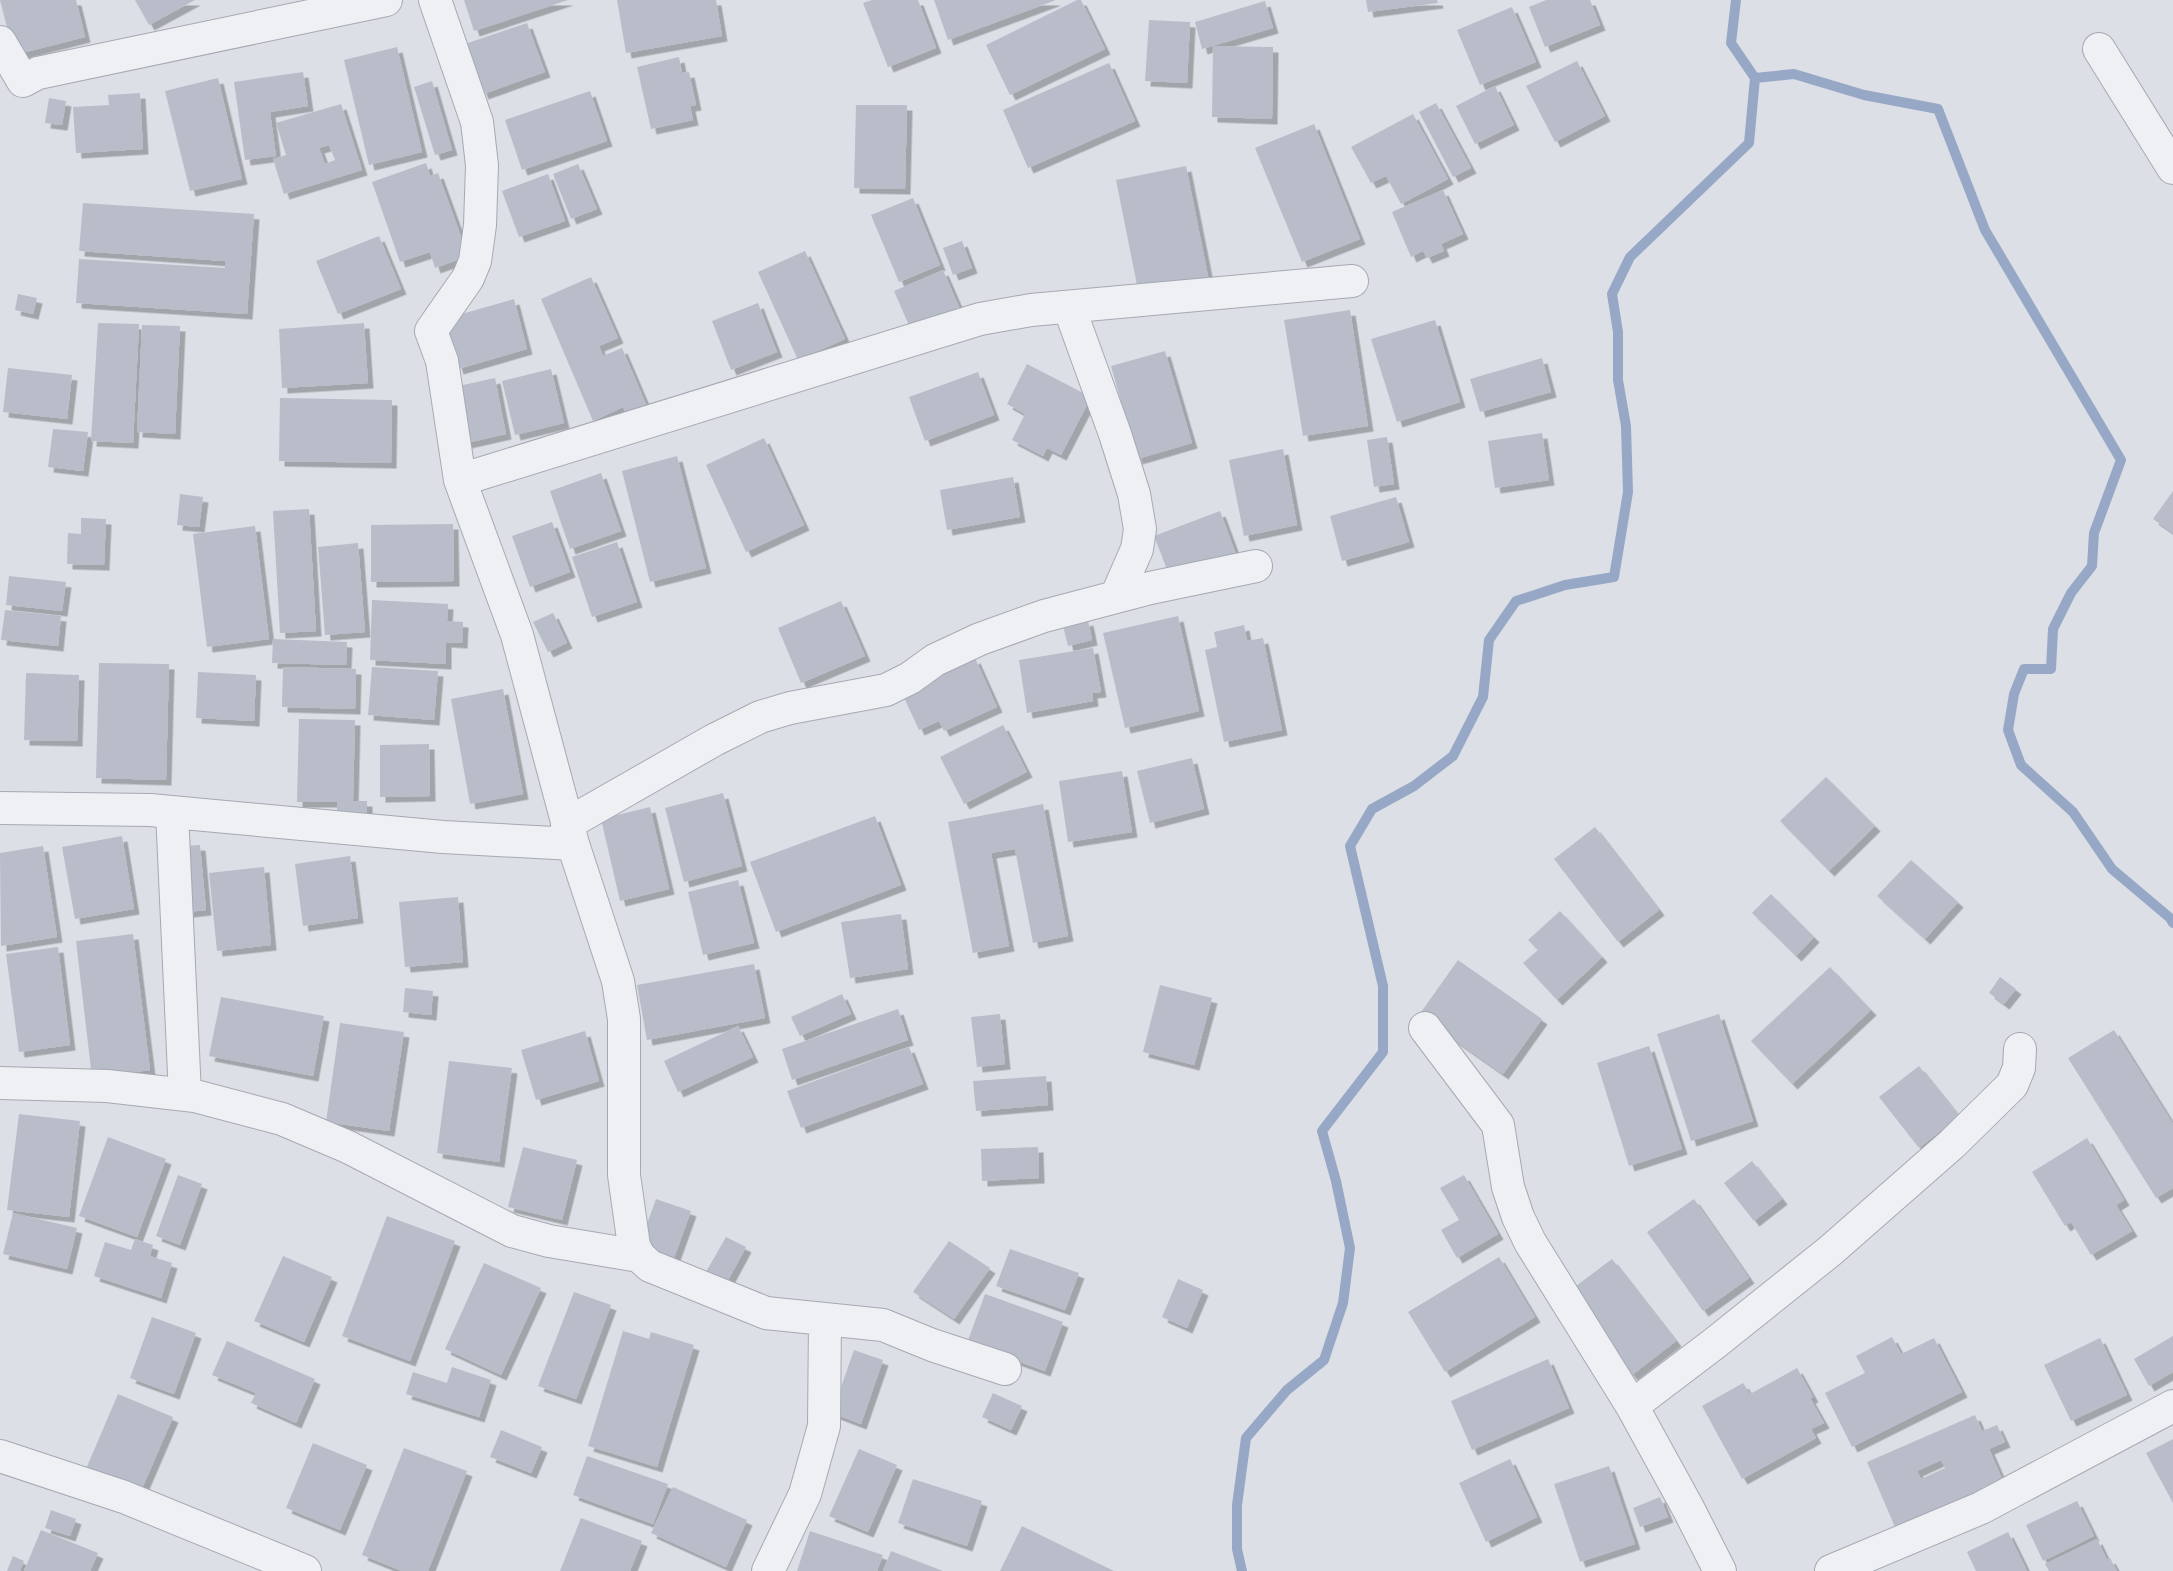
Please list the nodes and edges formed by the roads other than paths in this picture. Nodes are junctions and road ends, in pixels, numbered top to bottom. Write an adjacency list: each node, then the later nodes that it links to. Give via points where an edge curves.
1 (386, 0): 5 (street, via 38,73)
2 (435, 0): 9 (street, via 477,122 482,165 475,261 468,278 431,331 442,361)
3 (0, 42): 5 (street)
4 (2098, 49): 6 (street)
5 (11, 87)
6 (2173, 168)
7 (1352, 281): 8 (street)
8 (1069, 306): 9 (street, via 980,319); 11 (street, via 1115,434 1134,494 1140,529 1137,549)
9 (460, 480): 14 (street, via 517,635)
10 (1256, 566): 11 (street)
11 (1116, 597): 14 (street, via 1044,616 980,639 935,660 886,690 760,717 714,740)
12 (0, 808): 13 (street)
13 (172, 812): 14 (street, via 443,837); 18 (street)
14 (570, 834): 19 (street, via 618,981 622,1010 624,1175 634,1246)
15 (1425, 1028): 22 (street, via 1498,1125 1508,1187 1518,1217)
16 (2020, 1049): 22 (street, via 2019,1068 2012,1085 1952,1144 1830,1251)
17 (0, 1083): 18 (street, via 107,1086)
18 (185, 1095): 19 (street, via 282,1119 315,1132 512,1232)
19 (639, 1256): 20 (street, via 650,1266 765,1312)
20 (825, 1320): 21 (street, via 883,1325 932,1346); 26 (street, via 824,1426 805,1494)
21 (1005, 1369)
22 (1632, 1406): 27 (street)
23 (2173, 1406): 28 (street, via 1982,1508)
24 (0, 1456): 25 (street, via 124,1497)
25 (305, 1571)
26 (768, 1571)
27 (1720, 1571)
28 (1831, 1571)

